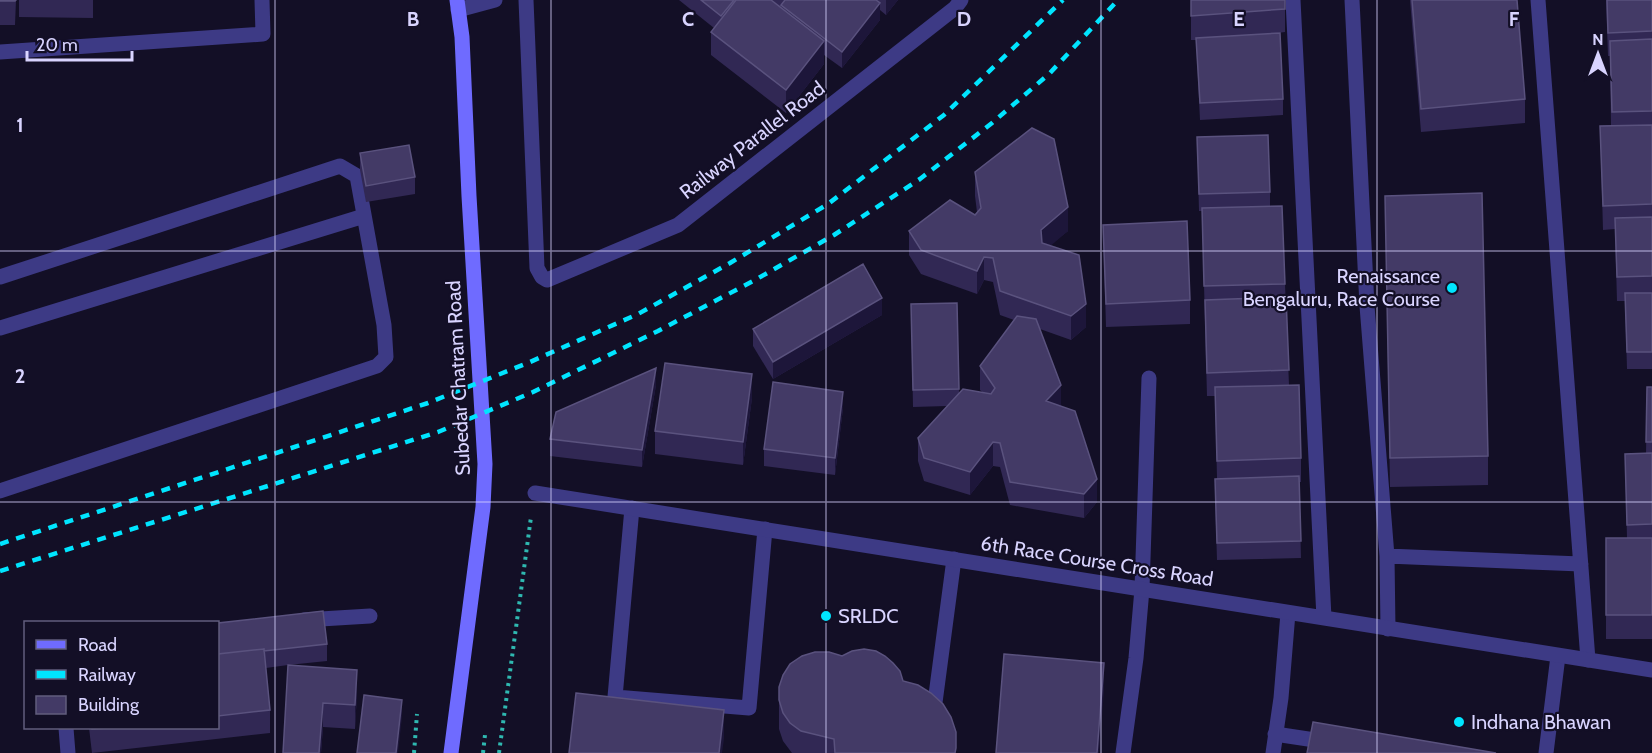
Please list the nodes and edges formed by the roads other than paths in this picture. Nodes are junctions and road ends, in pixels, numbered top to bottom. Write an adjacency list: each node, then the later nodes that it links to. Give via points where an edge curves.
1 (262, 0): 9 (street, via 263,34)
2 (495, 0): 8 (street)
3 (526, 0): 4 (street, Railway Parallel Road, via 537,268 547,280 678,225)
4 (961, 0)
5 (1293, 0): 24 (street)
6 (1352, 0): 18 (street, via 1367,306)
7 (1538, 0): 20 (street)
8 (457, 5): 35 (main road, Subedar Chatram Road, via 462,37 485,464 483,507)
9 (0, 52)
10 (364, 216): 11 (street, via 357,176 340,166); 12 (street); 14 (street, via 386,346 386,357 377,366)
11 (0, 278)
12 (0, 328)
13 (1149, 378): 21 (street)
14 (0, 491)
15 (535, 492): 16 (street, 6th Race Course Cross Road)
16 (632, 508): 17 (street, 6th Race Course Cross Road); 17 (street, via 615,697 749,708)
17 (765, 529): 19 (street, 6th Race Course Cross Road)
18 (1386, 556): 20 (street); 26 (street)
19 (954, 559): 21 (street, 6th Race Course Cross Road); 30 (street)
20 (1581, 564): 28 (street)
21 (1142, 589): 22 (street, 6th Race Course Cross Road); 36 (street)
22 (1288, 613): 24 (street, 6th Race Course Cross Road); 32 (street)
23 (370, 616): 25 (street)
24 (1324, 618): 26 (street, 6th Race Course Cross Road)
25 (288, 621)
26 (1388, 629): 27 (street, 6th Race Course Cross Road)
27 (1558, 656): 28 (street, 6th Race Course Cross Road); 38 (street)
28 (1588, 660): 29 (street, 6th Race Course Cross Road)
29 (1652, 670)
30 (934, 710)
31 (66, 729): 34 (street)
32 (1275, 734): 33 (street); 37 (street)
33 (1344, 744)
34 (68, 753)
35 (451, 753)
36 (1123, 753)
37 (1273, 753)
38 (1546, 753)

